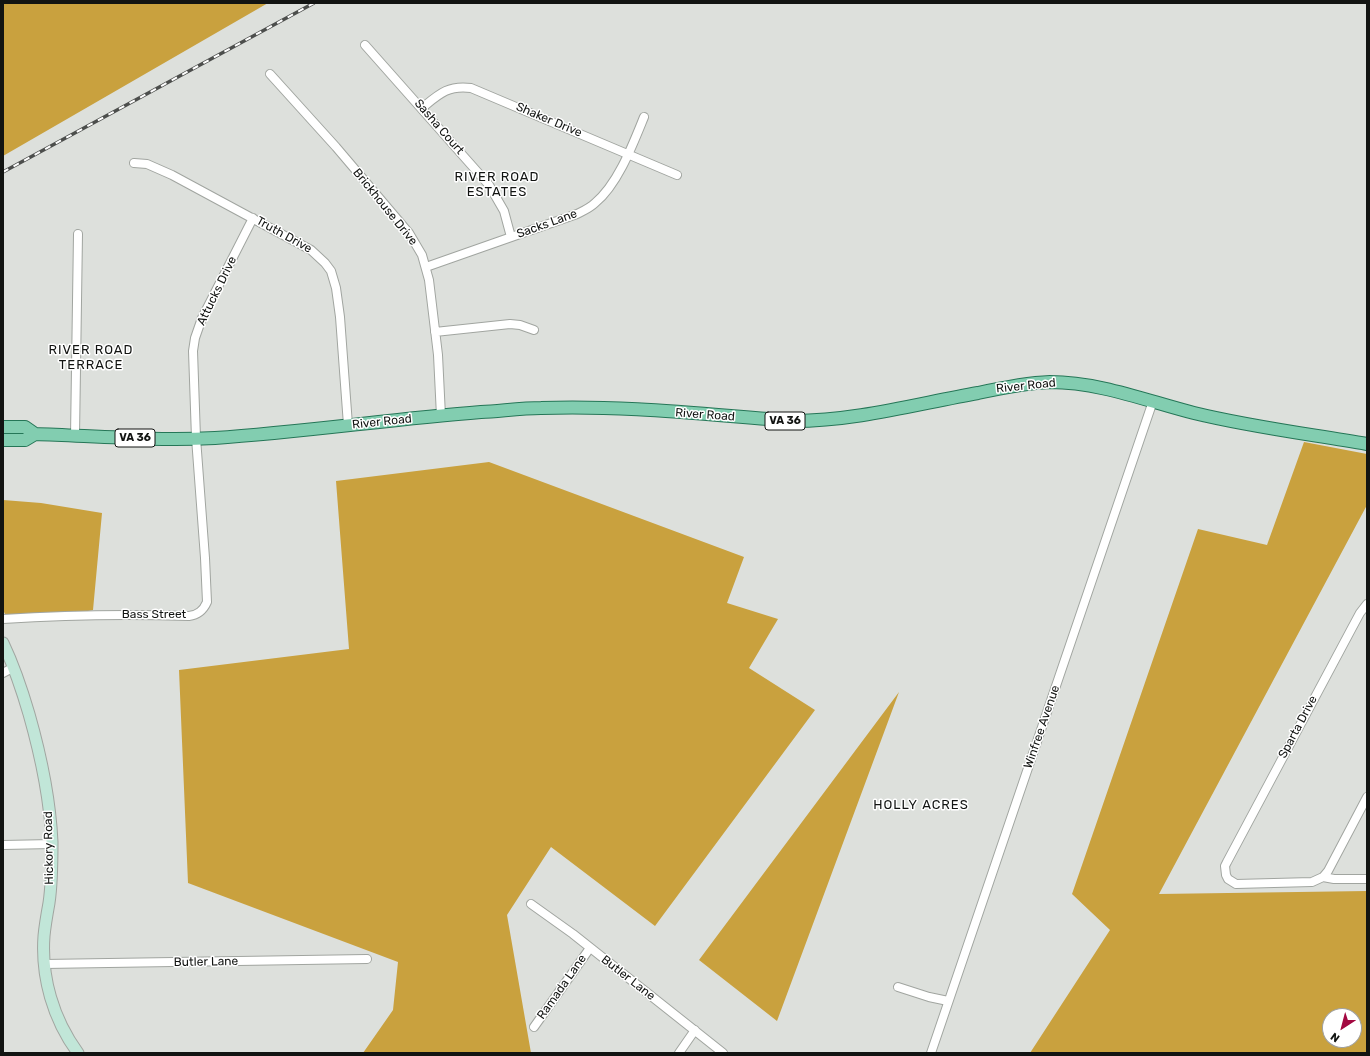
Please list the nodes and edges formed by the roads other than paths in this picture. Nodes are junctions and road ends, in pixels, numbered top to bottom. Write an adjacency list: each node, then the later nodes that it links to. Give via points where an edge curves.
1 (365, 45): 3 (street, Sasha Court)
2 (270, 74): 11 (street, Brickhouse Drive, via 409,233)
3 (422, 108): 5 (street, Shaker Drive, via 448,89 471,88); 10 (street, Sasha Court, via 489,185 504,211)
4 (644, 117): 5 (street, Sacks Lane)
5 (628, 154): 7 (street, Shaker Drive); 10 (street, Sacks Lane, via 608,189 586,210)
6 (134, 163): 8 (street, Truth Drive, via 147,164 172,175)
7 (678, 175)
8 (254, 218): 16 (street, Truth Drive, via 311,250 322,259 330,271 336,288 340,317); 20 (street, Attucks Drive, via 202,318 195,338 192,362)
9 (78, 234): 19 (street)
10 (511, 237): 11 (street, Sacks Lane)
11 (426, 267): 13 (street, Brickhouse Drive)
12 (534, 330): 13 (street, via 510,324)
13 (435, 332): 15 (street, Brickhouse Drive)
14 (1153, 401): 15 (main road, River Road / VA 36, via 1099,387 1049,382 994,389 858,417 816,421 603,407 538,408); 22 (main road, River Road / VA 36, via 1227,420); 38 (street, Winfree Avenue)
15 (441, 416): 16 (main road, River Road / VA 36)
16 (348, 425): 20 (main road, River Road / VA 36, via 257,435)
17 (3, 427): 18 (main road, River Road / VA 36, via 25,427)
18 (35, 434): 19 (main road, River Road / VA 36); 21 (main road, River Road / VA 36, via 25,440)
19 (75, 436): 20 (main road, River Road / VA 36)
20 (196, 438): 24 (street, Bass Street, via 207,602 201,612 189,616 42,616)
21 (3, 440)
22 (1367, 444)
23 (1367, 604): 31 (street, Sparta Drive, via 1352,626 1225,866 1228,879 1236,884 1312,882)
24 (3, 619)
25 (3, 643): 26 (main road, Hickory Road)
26 (14, 667): 27 (street); 29 (main road, Hickory Road, via 41,761 49,806)
27 (3, 673)
28 (1367, 797): 31 (street)
29 (52, 844): 30 (street); 36 (main road, Hickory Road)
30 (3, 845)
31 (1323, 877): 32 (street)
32 (1367, 879)
33 (531, 904): 34 (street, Butler Lane)
34 (590, 948): 39 (street, Ramada Lane); 40 (street, Butler Lane)
35 (367, 959): 36 (street, Butler Lane)
36 (44, 964): 41 (main road, Hickory Road, via 57,1016 68,1040)
37 (898, 987): 38 (street)
38 (948, 1001): 44 (street, Winfree Avenue)
39 (534, 1027)
40 (695, 1030): 42 (street); 43 (street, Butler Lane)
41 (78, 1053)
42 (679, 1053)
43 (724, 1053)
44 (931, 1053)

